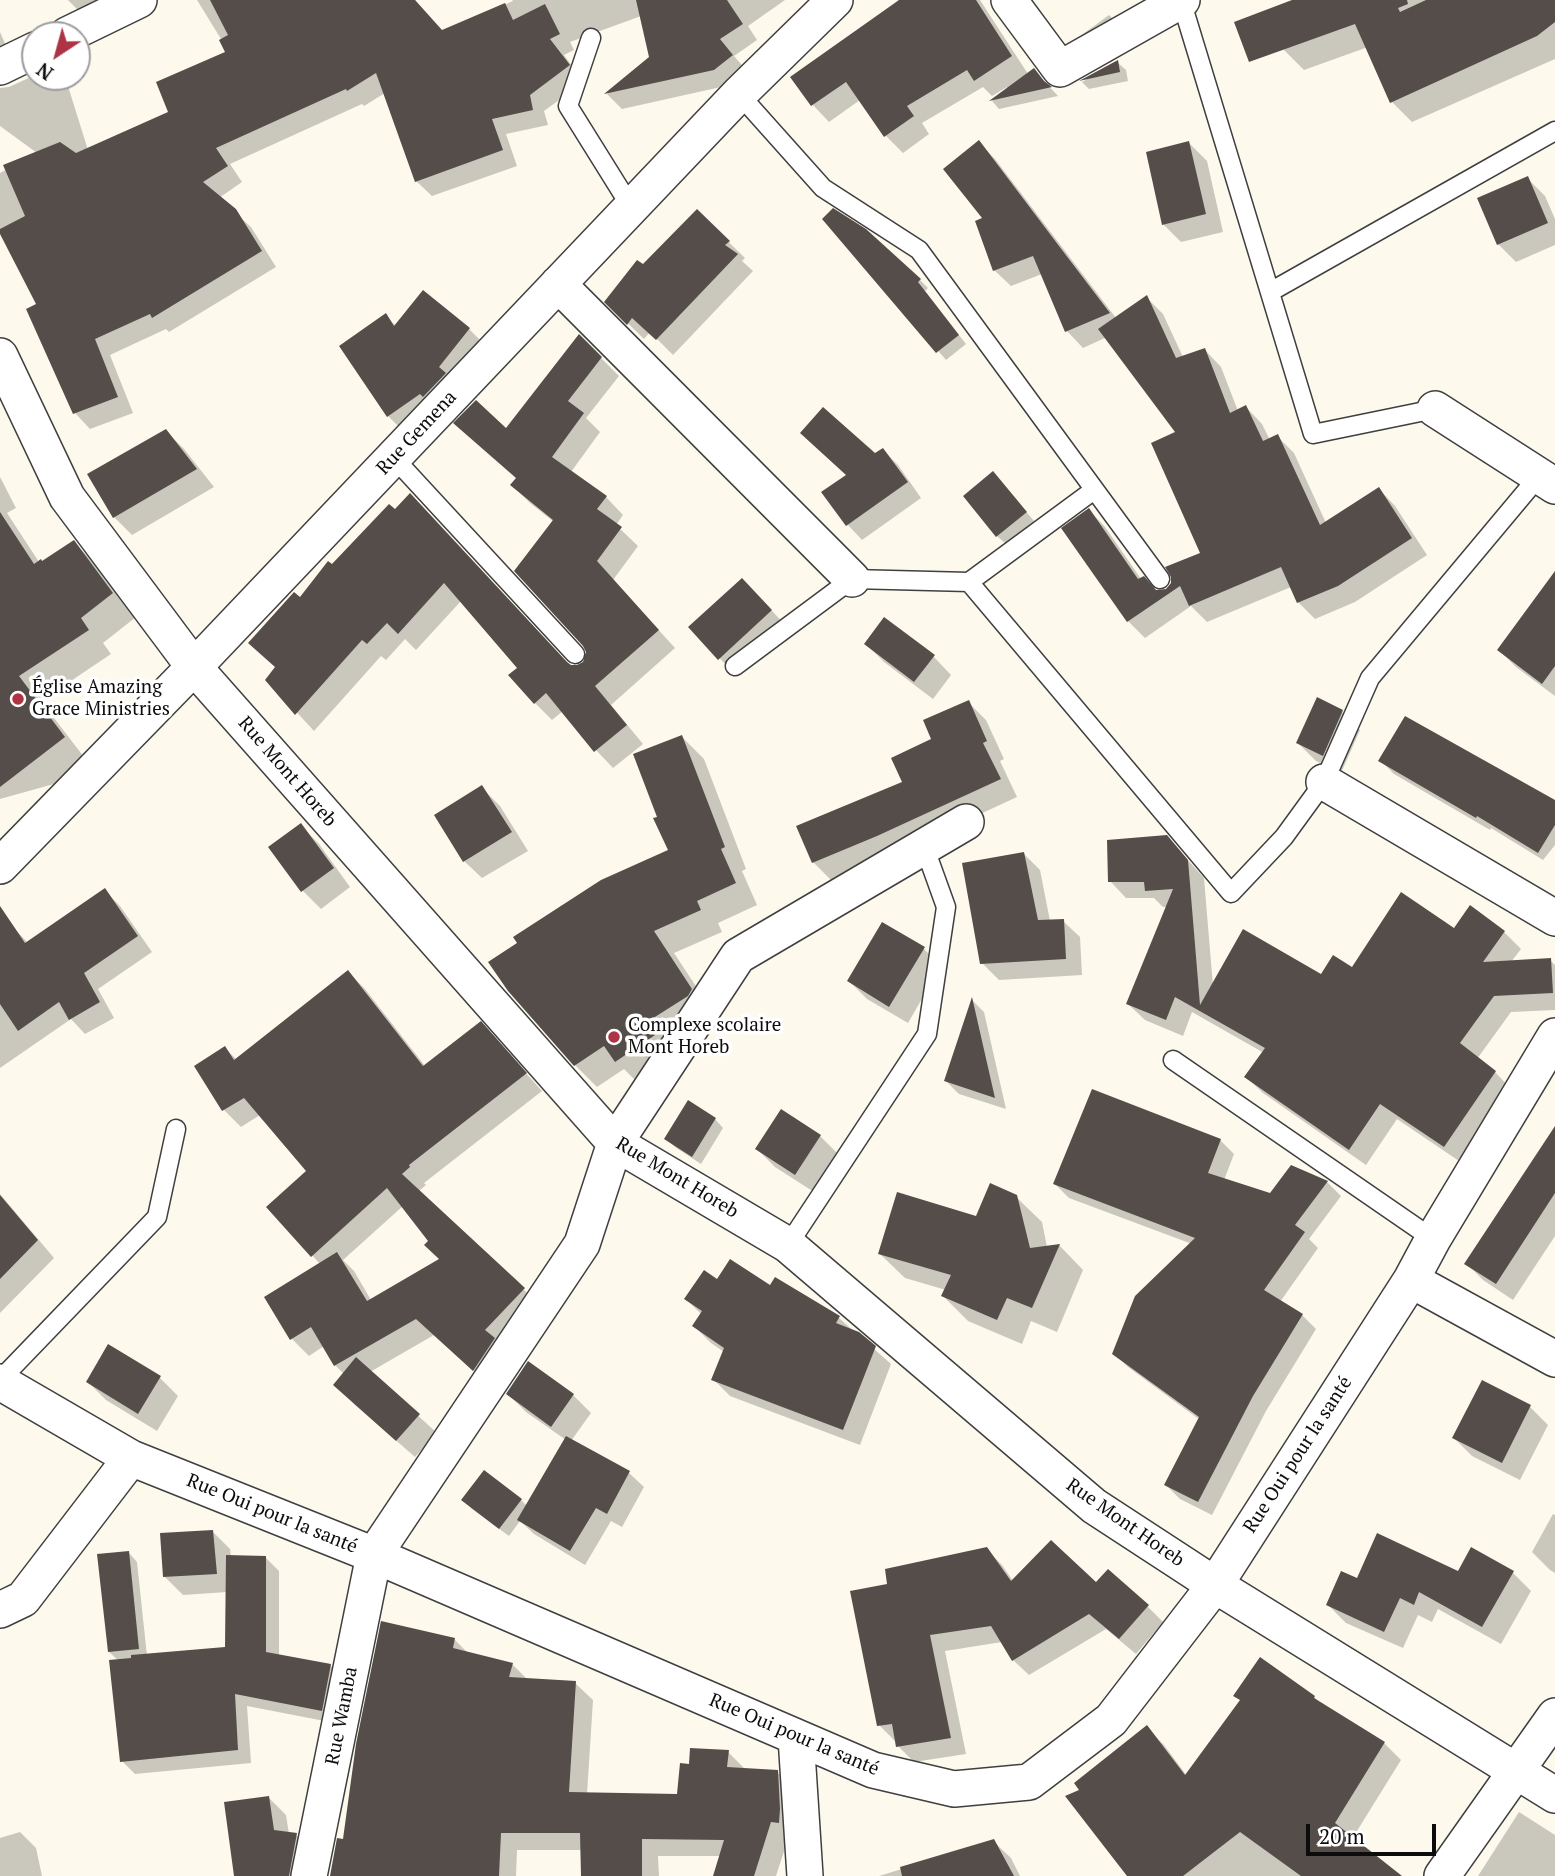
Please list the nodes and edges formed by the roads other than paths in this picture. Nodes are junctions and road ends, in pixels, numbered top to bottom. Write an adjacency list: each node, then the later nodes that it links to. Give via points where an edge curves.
1 (835, 0): 9 (street, Rue Gemena)
2 (1009, 0): 3 (street, via 1060,69)
3 (1182, 0): 13 (lane)
4 (132, 1): 5 (street)
5 (91, 22)
6 (591, 38): 11 (lane, via 568,106)
7 (21, 57): 8 (street)
8 (0, 67)
9 (739, 94): 11 (street, Rue Gemena); 18 (lane, via 822,188 919,250)
10 (1555, 131): 13 (lane)
11 (631, 207): 12 (street, Rue Gemena)
12 (558, 284): 16 (street, Rue Gemena); 19 (street)
13 (1270, 292): 15 (lane, via 1313,435)
14 (0, 356): 24 (street, Rue Mont Horeb, via 67,497)
15 (1435, 409): 17 (street)
16 (394, 458): 22 (lane); 24 (street, Rue Gemena)
17 (1547, 481): 25 (lane, via 1370,678)
18 (1094, 490): 20 (lane); 21 (lane)
19 (852, 579): 21 (lane); 23 (lane)
20 (1160, 579)
21 (969, 582): 25 (lane, via 1231,893 1284,837)
22 (575, 654)
23 (735, 666)
24 (194, 667): 28 (street, Rue Gemena); 33 (street, Rue Mont Horeb)
25 (1324, 782): 29 (street)
26 (966, 822): 27 (street)
27 (924, 846): 33 (street, via 738,956); 35 (lane, via 946,907 927,1034)
28 (0, 866)
29 (1555, 918)
30 (1555, 1036): 34 (street, Rue Oui pour la santé)
31 (1173, 1060): 34 (lane)
32 (176, 1129): 38 (lane, via 157,1217)
33 (615, 1143): 35 (street, Rue Mont Horeb); 40 (street, via 582,1244)
34 (1433, 1239): 36 (street, Rue Oui pour la santé)
35 (788, 1245): 41 (street, Rue Mont Horeb, via 1094,1506)
36 (1411, 1280): 37 (street); 41 (street, Rue Oui pour la santé)
37 (1555, 1359)
38 (0, 1381): 39 (street, Rue Oui pour la santé)
39 (131, 1458): 40 (street, Rue Oui pour la santé); 42 (street, via 23,1599)
40 (374, 1555): 44 (street, Rue Oui pour la santé); 47 (street, Rue Wamba)
41 (1214, 1586): 44 (street, Rue Oui pour la santé, via 1111,1720 1029,1782 954,1789 873,1770); 45 (street, Rue Mont Horeb)
42 (0, 1610)
43 (1555, 1716): 45 (street)
44 (796, 1737): 48 (street)
45 (1517, 1771): 46 (street, Rue Mont Horeb); 49 (street)
46 (1555, 1795)
47 (309, 1876)
48 (805, 1876)
49 (1442, 1876)

